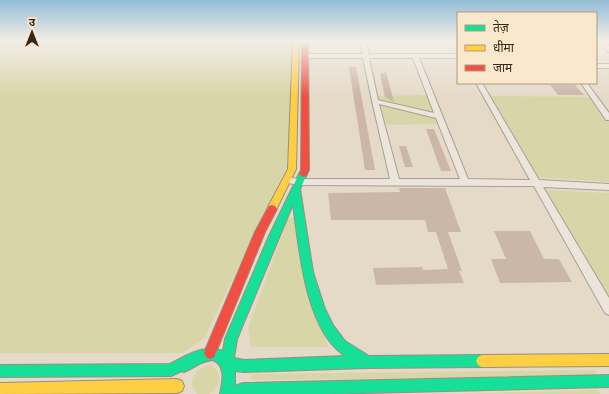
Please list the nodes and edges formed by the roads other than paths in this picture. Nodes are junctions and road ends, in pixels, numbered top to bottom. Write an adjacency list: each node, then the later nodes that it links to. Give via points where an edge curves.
1 (295, 59): 12 (main road, via 292,169)
2 (305, 59): 16 (main road, via 305,170)
3 (367, 59): 9 (street)
4 (416, 59): 10 (street)
5 (597, 66): 6 (street)
6 (609, 66)
7 (479, 84): 15 (street)
8 (585, 84): 11 (street)
9 (375, 101): 10 (street); 13 (street)
10 (439, 116): 14 (street)
11 (609, 118)
12 (286, 180): 16 (street); 19 (main road, via 260,232)
13 (395, 182): 14 (street); 16 (street)
14 (465, 182): 15 (street)
15 (535, 183): 17 (street); 18 (street)
16 (297, 185): 22 (main road, via 231,339); 23 (main road, via 305,252 317,302 326,324 342,346)
17 (609, 187)
18 (609, 309)
19 (210, 353): 20 (main road, via 203,353); 22 (main road, via 216,353)
20 (190, 360): 24 (main road, via 171,370); 28 (main road, via 179,377)
21 (605, 360): 23 (main road); 25 (main road)
22 (227, 362): 23 (main road, via 244,366); 30 (main road, via 232,376)
23 (367, 362)
24 (0, 371)
25 (608, 382): 26 (main road)
26 (300, 388): 30 (main road, via 243,390); 31 (main road)
27 (0, 390): 29 (main road)
28 (177, 390): 29 (main road)
29 (62, 391)
30 (228, 394)
31 (288, 394)

